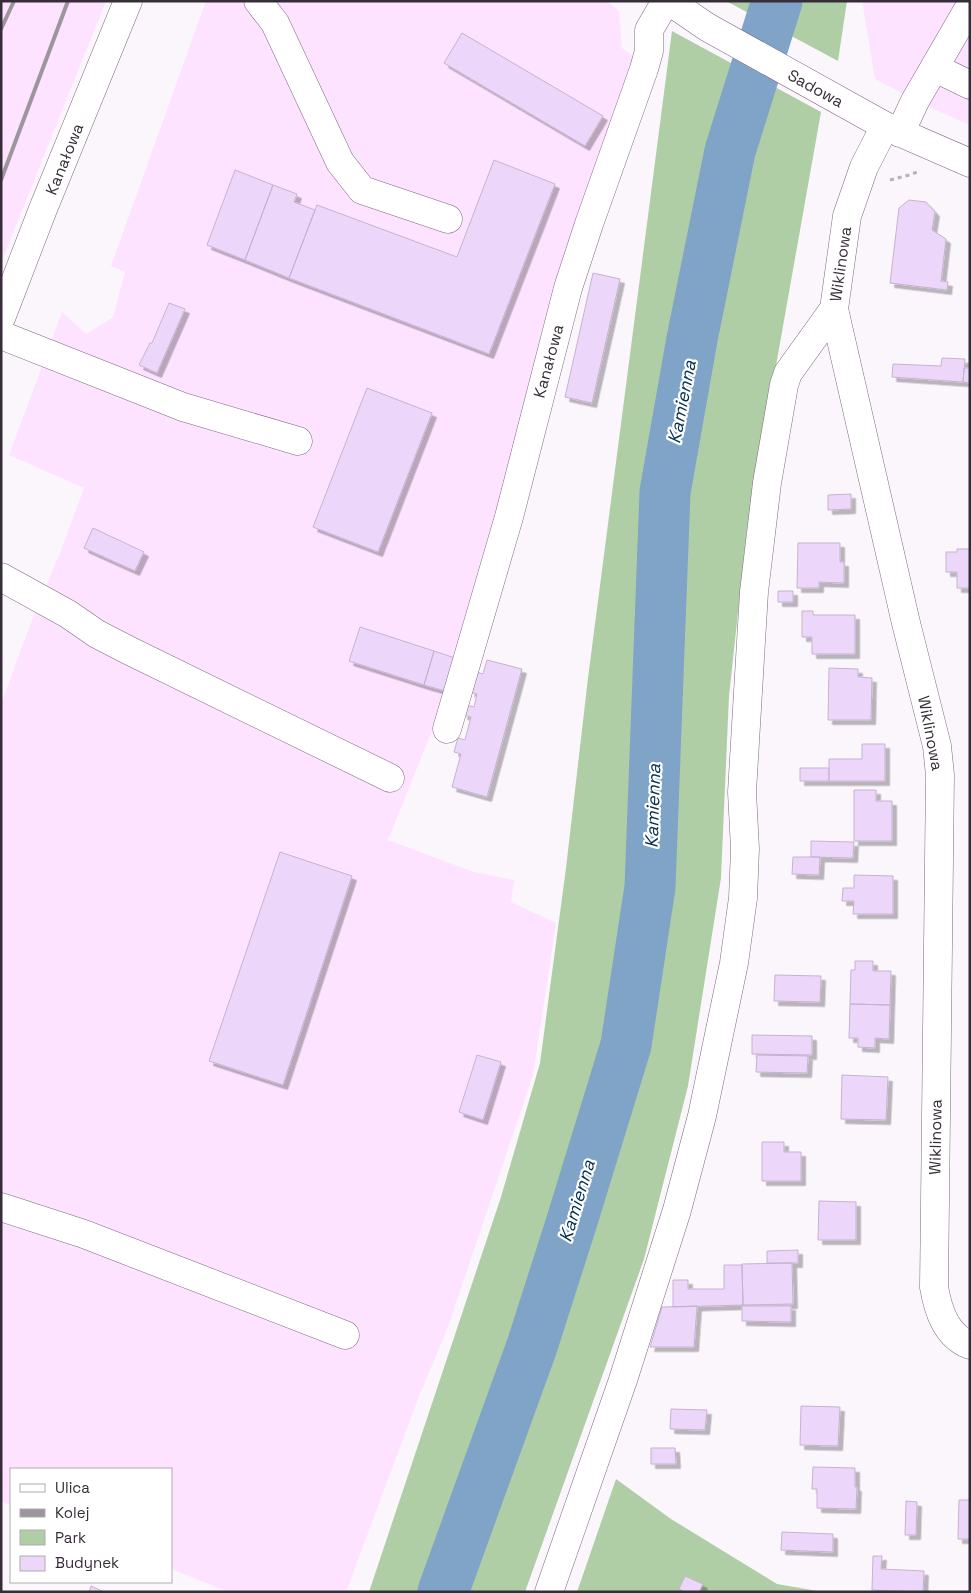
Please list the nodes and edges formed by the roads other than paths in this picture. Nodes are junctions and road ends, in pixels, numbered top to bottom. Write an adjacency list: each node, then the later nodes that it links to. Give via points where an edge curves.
1 (128, 1): 11 (street, Kanałowa)
2 (258, 1): 9 (street, via 275,23 340,162 362,190)
3 (670, 3): 7 (street, Sadowa, via 707,27); 15 (street, Kanałowa, via 649,30 644,69 568,288 509,517)
4 (970, 6): 5 (street, Wiklinowa)
5 (935, 68): 6 (street); 7 (street, Wiklinowa)
6 (970, 85)
7 (893, 129): 8 (street, Sadowa); 10 (street, Wiklinowa, via 864,167 847,216)
8 (970, 163)
9 (448, 219)
10 (834, 309): 19 (street, Wiklinowa, via 937,746 940,775 934,1288 946,1324 955,1335); 20 (street, via 788,373 784,385 754,592 742,792 743,898 734,963 702,1116 677,1210 623,1380)
11 (1, 318)
12 (1, 335): 13 (street, via 183,407)
13 (298, 441)
14 (1, 577): 16 (street, via 97,634)
15 (447, 729)
16 (390, 778)
17 (1, 1207): 18 (street, via 84,1234)
18 (345, 1335)
19 (970, 1344)
20 (549, 1592)

